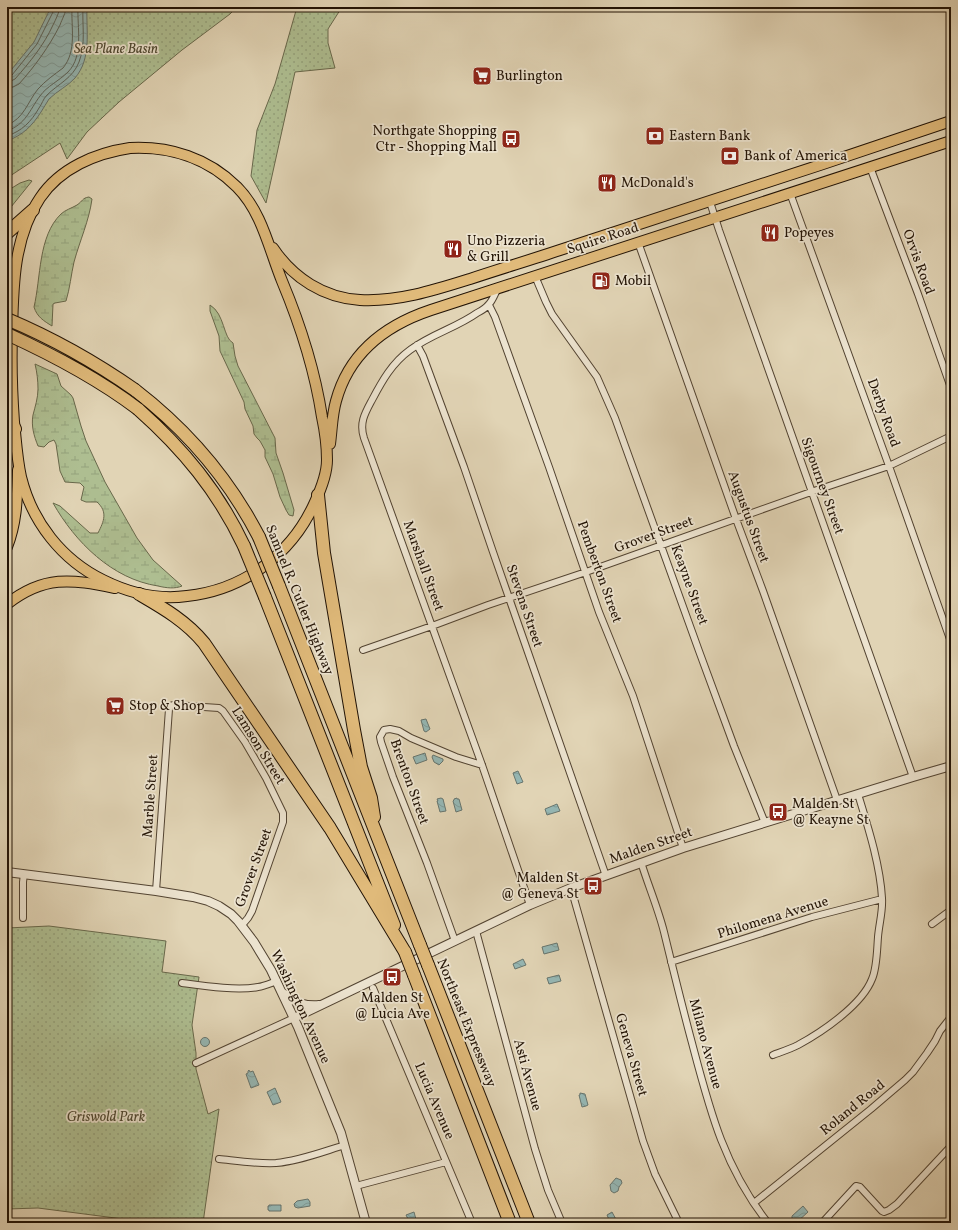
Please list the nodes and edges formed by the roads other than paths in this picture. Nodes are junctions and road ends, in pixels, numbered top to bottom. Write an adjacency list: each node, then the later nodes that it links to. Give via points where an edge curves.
1 (951, 121): 5 (main road, Squire Road)
2 (951, 140): 3 (main road, Squire Road)
3 (870, 167): 4 (main road, Squire Road); 17 (street, Orvis Road)
4 (790, 193): 7 (main road, Squire Road); 23 (street, Derby Road)
5 (710, 202): 7 (street, Sigourney Street); 8 (main road, Squire Road, via 436,290 414,296 376,300 339,297 308,283 281,259)
6 (33, 210): 8 (main road, via 46,191 76,165 119,150 151,148 186,155 218,171 247,199); 9 (highway); 19 (main road, via 20,243 14,281 12,370)
7 (714, 217): 10 (main road, Squire Road); 24 (street, Sigourney Street)
8 (263, 228): 22 (main road, via 312,370 321,408)
9 (7, 233)
10 (638, 242): 11 (main road, Squire Road); 26 (street, Augustus Street)
11 (536, 276): 12 (main road, Squire Road); 27 (street, Keayne Street, via 552,314 593,370 604,391)
12 (498, 288): 13 (street, Marshall Street); 22 (main road, Squire Road, via 410,318 390,329 367,348 351,368 337,396 332,417)
13 (489, 305): 16 (street, Marshall Street); 29 (street, Pemberton Street)
14 (7, 319): 44 (highway, Samuel R. Cutler Highway, bridge, via 87,359 150,401 207,458 234,494 259,537)
15 (7, 334): 60 (highway, bridge, via 90,376 138,409 167,435 214,493 244,546)
16 (417, 345): 31 (street, Stevens Street, via 464,467); 33 (street, Marshall Street, via 396,362 386,376 365,412 362,429)
17 (951, 388)
18 (7, 414): 19 (highway)
19 (15, 429): 21 (main road)
20 (951, 436): 23 (street, Grover Street)
21 (18, 460): 28 (main road, via 16,517); 30 (main road, via 29,502 40,522 69,558 87,572)
22 (328, 463): 25 (main road)
23 (889, 466): 24 (street, Grover Street); 34 (street, Derby Road)
24 (811, 492): 26 (street, Grover Street); 39 (street, Sigourney Street)
25 (318, 495): 30 (main road, via 305,522 288,545 269,563 247,578 218,590 191,596 168,597); 44 (highway, via 323,547 353,725 371,798)
26 (736, 519): 27 (street, Grover Street); 41 (street, Augustus Street)
27 (662, 545): 29 (street, Grover Street); 43 (street, Keayne Street)
28 (7, 546)
29 (586, 572): 31 (street, Grover Street); 45 (street, Pemberton Street, via 637,709)
30 (136, 592): 32 (main road, via 87,582 52,582 17,596); 60 (highway, via 178,618 204,644 330,828)
31 (509, 598): 33 (street, Grover Street); 49 (street, Stevens Street)
32 (7, 604)
33 (432, 626): 35 (street, Grover Street); 37 (street, Marshall Street)
34 (951, 642)
35 (363, 650)
36 (174, 705): 42 (street, Lamson Street, via 215,707 223,711 266,778); 51 (street, Marble Street, via 170,706 168,711)
37 (482, 765): 53 (street, Marshall Street); 59 (street, Brenton Street, via 456,757 396,730 384,730 380,737)
38 (951, 766): 39 (street, Malden Street)
39 (913, 777): 40 (street, Malden Street)
40 (858, 794): 41 (street, Malden Street); 52 (street, via 871,839)
41 (837, 800): 43 (street, Malden Street)
42 (284, 816): 57 (street, Grover Street, via 252,910)
43 (765, 823): 45 (street, Malden Street)
44 (376, 834): 80 (highway, Northeast Expressway, bridge)
45 (683, 848): 46 (street, Malden Street)
46 (641, 862): 49 (street, Malden Street); 61 (street, Milano Avenue)
47 (7, 872): 48 (street, Washington Avenue)
48 (24, 874): 51 (street, Washington Avenue); 55 (street)
49 (606, 876): 50 (street, Malden Street)
50 (571, 888): 53 (street, Malden Street); 82 (street, Geneva Street, via 643,1141 655,1174)
51 (156, 891): 57 (street, Washington Avenue, via 208,901 227,911)
52 (882, 899): 61 (street, Philomena Avenue, via 812,917); 69 (street, via 877,954 872,978 865,992 848,1010 814,1036)
53 (530, 905): 58 (street, Malden Street)
54 (951, 910): 56 (street)
55 (23, 918)
56 (932, 924)
57 (242, 925): 62 (street, Washington Avenue)
58 (476, 931): 59 (street, Malden Street); 81 (street, Asti Avenue, via 535,1149)
59 (455, 940): 64 (street, Malden Street)
60 (405, 952): 79 (highway, bridge)
61 (671, 962): 76 (street, Milano Avenue, via 717,1130 734,1170)
62 (277, 981): 63 (street, via 251,988); 65 (street, Washington Avenue)
63 (182, 983)
64 (372, 985): 66 (street, Malden Street); 74 (street, Lucia Avenue)
65 (281, 991): 66 (street, via 301,1003); 68 (street, Washington Avenue)
66 (323, 1004): 68 (street, Malden Street)
67 (951, 1017): 76 (street, Roland Road, via 905,1080)
68 (294, 1018): 70 (street, Malden Street); 71 (street, Washington Avenue, via 329,1100)
69 (773, 1055)
70 (196, 1063)
71 (345, 1146): 73 (street, via 283,1162); 75 (street, Washington Avenue)
72 (951, 1146): 84 (street, via 897,1204 886,1212 881,1211 857,1186)
73 (220, 1159)
74 (446, 1162): 75 (street); 78 (street, Lucia Avenue)
75 (356, 1186): 77 (street, Washington Avenue)
76 (754, 1203): 83 (street, Milano Avenue)
77 (366, 1223)
78 (472, 1223)
79 (510, 1223)
80 (529, 1223)
81 (562, 1223)
82 (679, 1223)
83 (768, 1223)
84 (822, 1223)

